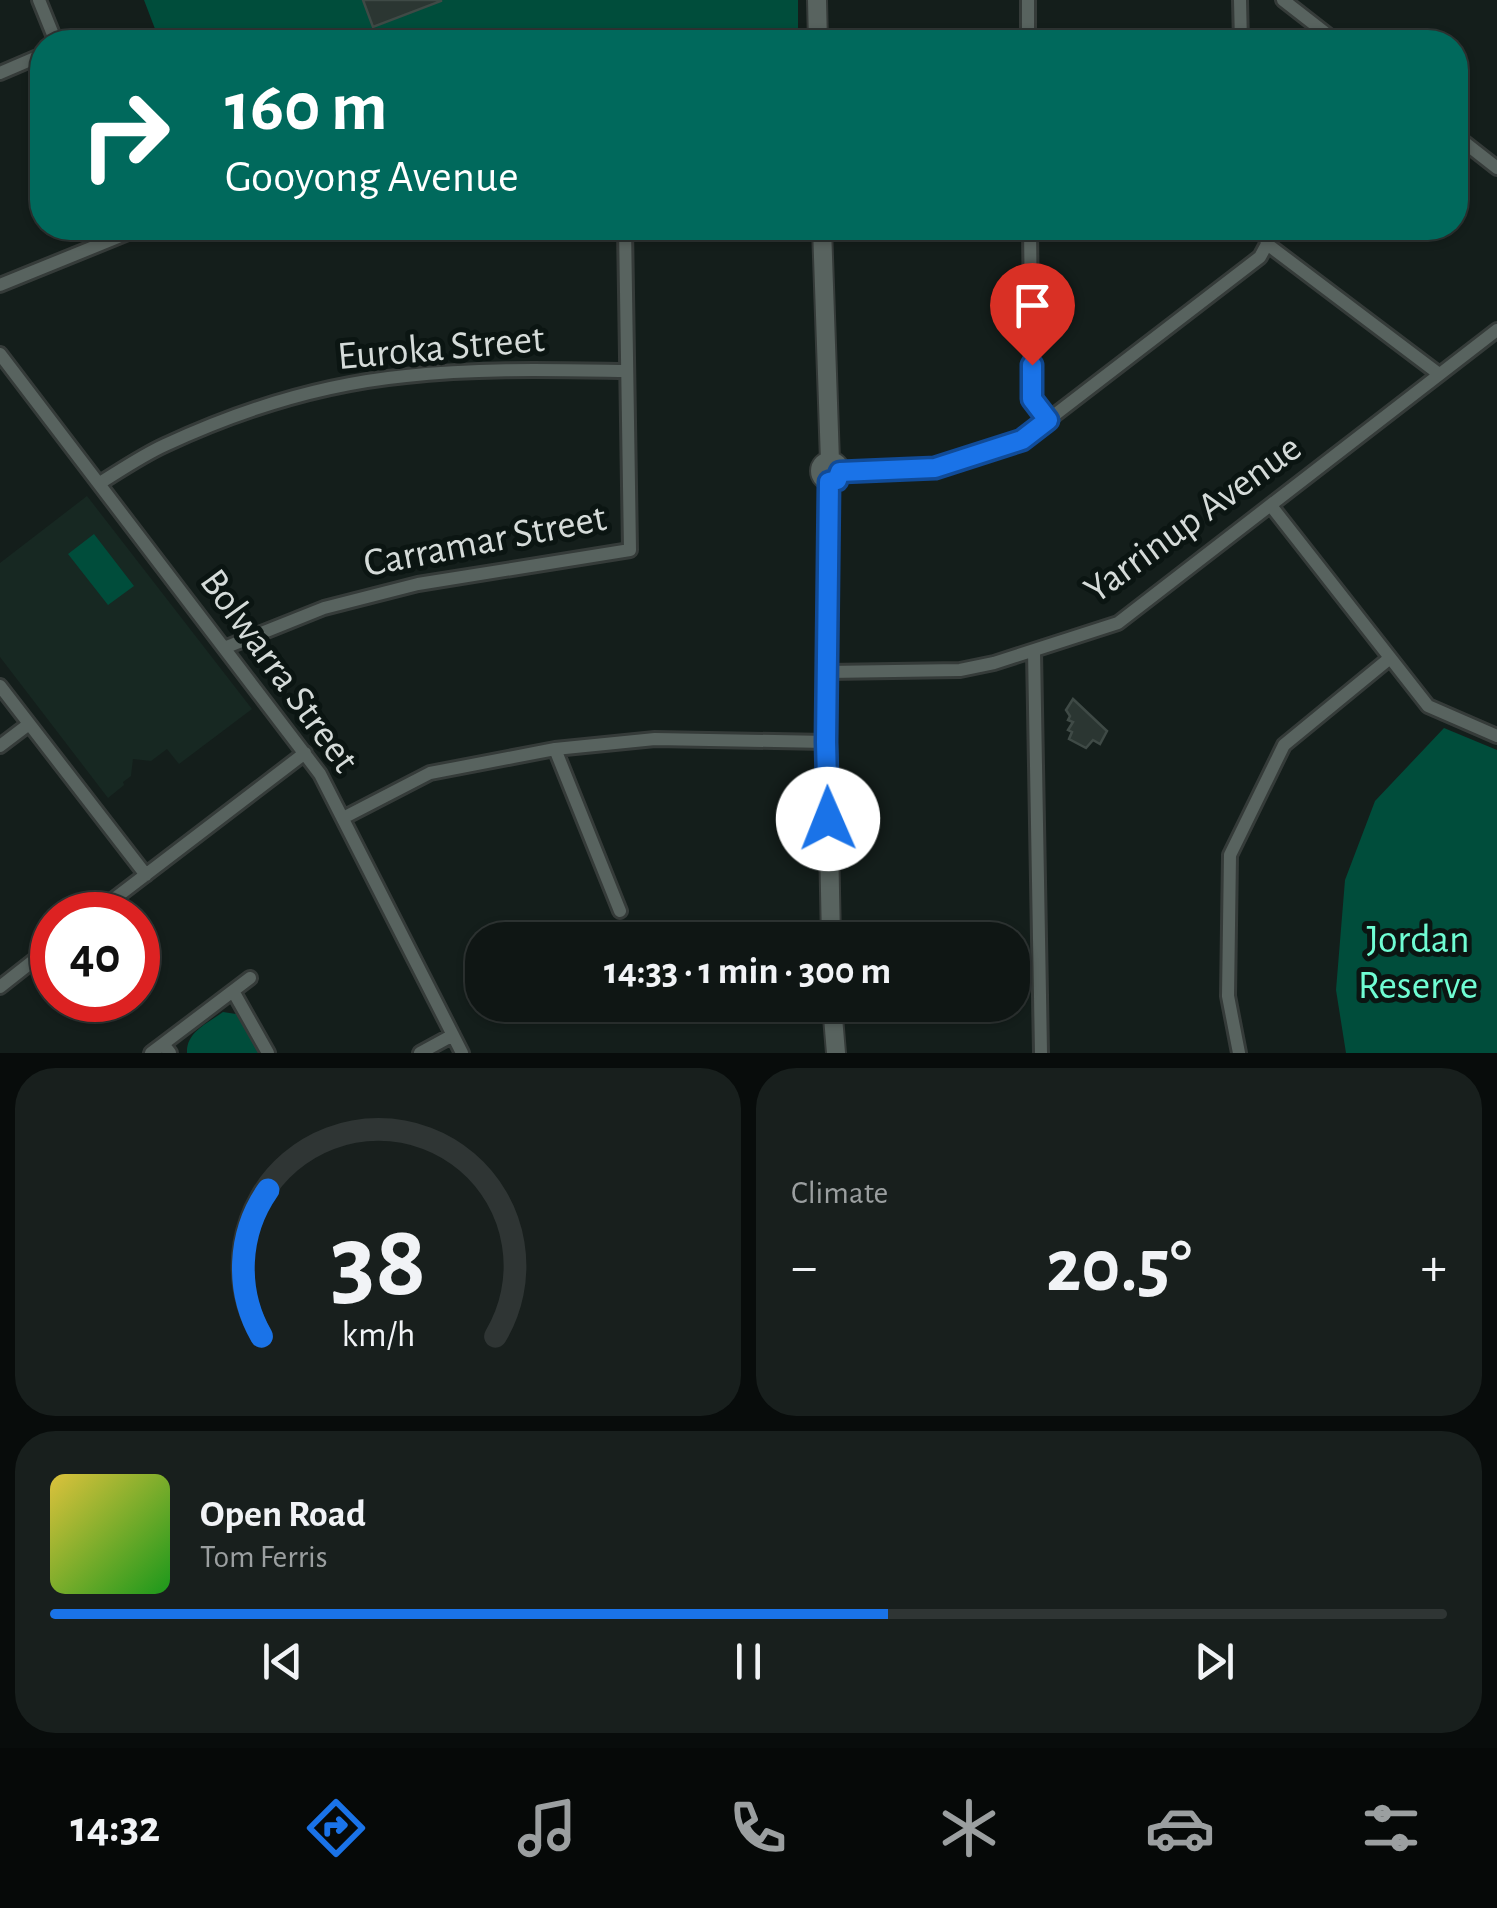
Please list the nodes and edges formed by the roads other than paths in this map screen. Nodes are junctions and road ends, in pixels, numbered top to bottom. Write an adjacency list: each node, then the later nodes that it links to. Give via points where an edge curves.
1 (39, 0): 6 (street)
2 (817, 0): 7 (street)
3 (1028, 0): 8 (street)
4 (1240, 0): 9 (street)
5 (1283, 0): 10 (street)
6 (51, 30)
7 (818, 30)
8 (1028, 30)
9 (1241, 30)
10 (1322, 30)
11 (30, 60): 12 (street)
12 (0, 73)
13 (1468, 146): 14 (street)
14 (1497, 168)
15 (103, 240): 21 (street)
16 (625, 240): 24 (street, Carramar Street)
17 (823, 240): 27 (street)
18 (1030, 240): 26 (street, via 1032,399)
19 (1266, 240): 20 (street)
20 (1267, 244): 25 (street); 26 (street, via 1260,258)
21 (0, 284)
22 (1497, 330): 25 (street, Yarrinup Avenue)
23 (0, 354): 28 (street, Bolwarra Street)
24 (626, 371): 28 (street, Euroka Street, via 404,376 315,392 163,445); 30 (street, Carramar Street, via 630,550 418,584 324,608)
25 (1438, 374): 29 (street, Yarrinup Avenue)
26 (1048, 420): 27 (street, via 1022,440 935,468)
27 (833, 471): 33 (street)
28 (100, 483): 30 (street, Bolwarra Street)
29 (1272, 507): 31 (street, Yarrinup Avenue, via 1118,624); 32 (street)
30 (224, 648): 40 (street, Bolwarra Street)
31 (1034, 651): 33 (street, Yarrinup Avenue, via 960,670); 59 (street)
32 (1390, 658): 36 (street, via 1428,706); 60 (street, via 1284,745 1230,854 1228,996)
33 (828, 672): 37 (street)
34 (0, 686): 35 (street)
35 (30, 724): 38 (street); 42 (street)
36 (1497, 736)
37 (826, 742): 39 (street, via 655,739); 45 (street)
38 (0, 746)
39 (555, 749): 41 (street, via 430,773); 44 (street)
40 (306, 753): 41 (street, Bolwarra Street); 42 (street)
41 (343, 818): 52 (street, Bolwarra Street)
42 (146, 875): 43 (street)
43 (123, 892)
44 (620, 911)
45 (831, 922)
46 (30, 963): 48 (street)
47 (250, 978): 49 (street)
48 (0, 986)
49 (233, 991): 53 (street); 54 (street)
50 (830, 1022): 57 (street)
51 (833, 1022): 58 (street)
52 (452, 1035): 55 (street); 56 (street, Bolwarra Street)
53 (162, 1050)
54 (268, 1053)
55 (420, 1053)
56 (462, 1053)
57 (826, 1053)
58 (836, 1053)
59 (1041, 1053)
60 (1239, 1053)

